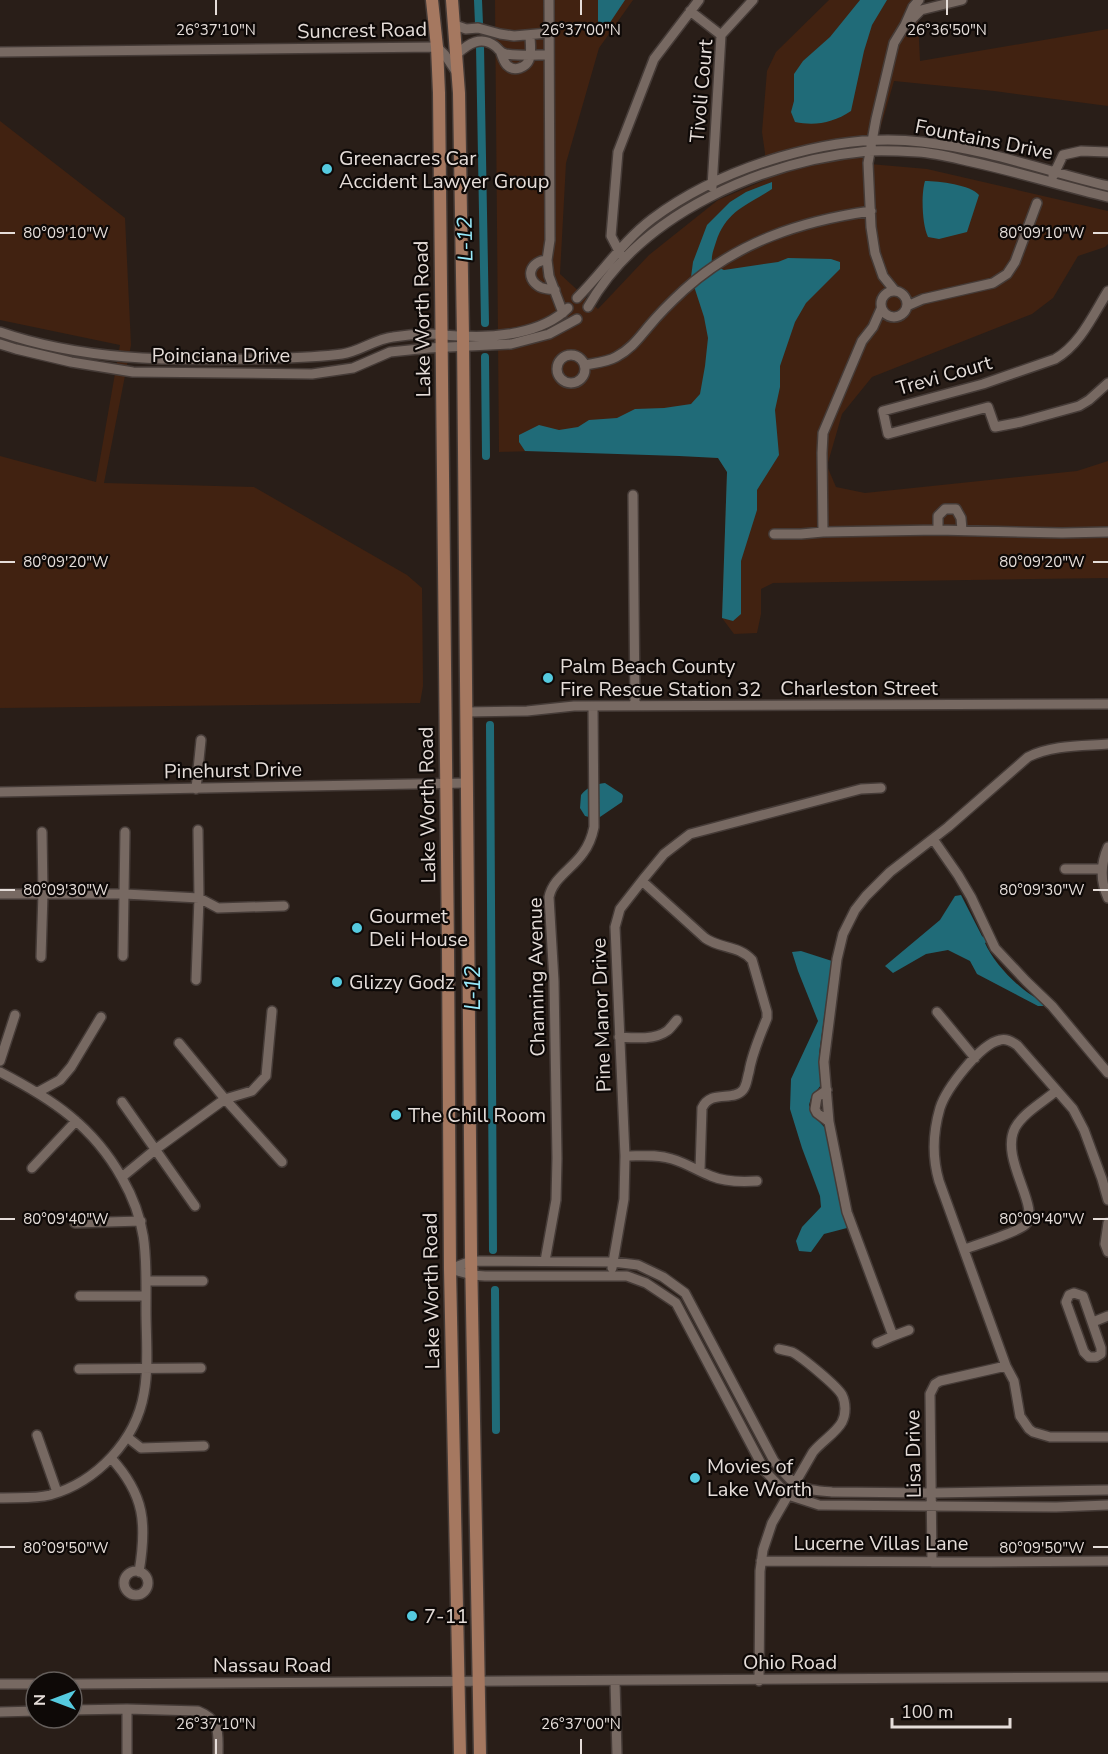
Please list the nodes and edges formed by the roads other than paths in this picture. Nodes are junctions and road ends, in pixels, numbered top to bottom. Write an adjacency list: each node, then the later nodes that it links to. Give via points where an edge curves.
1 (432, 0): 15 (main road, Lake Worth Road)
2 (452, 0): 10 (main road, Lake Worth Road)
3 (549, 0): 12 (street)
4 (699, 0): 9 (street, Tivoli Court)
5 (753, 0): 14 (street, Tivoli Court)
6 (919, 0): 11 (street)
7 (962, 0): 8 (street)
8 (934, 3): 11 (street)
9 (690, 11): 14 (street); 33 (street, Tivoli Court, via 654,59 618,152 611,236)
10 (455, 25): 13 (street); 18 (main road, Lake Worth Road)
11 (905, 25): 22 (street, via 894,43)
12 (548, 33): 13 (street); 20 (street)
13 (530, 35): 19 (street)
14 (721, 35): 27 (street, Tivoli Court)
15 (437, 47): 16 (street, Suncrest Road); 21 (street, Suncrest Road); 51 (main road, Lake Worth Road)
16 (0, 52)
17 (501, 53): 18 (street, via 486,42 478,42 468,44); 19 (street); 19 (street, via 508,67 514,69 528,63)
18 (457, 54): 21 (main road, Lake Worth Road)
19 (531, 54): 20 (street)
20 (549, 56): 34 (street)
21 (458, 75): 52 (main road, Lake Worth Road)
22 (872, 140): 23 (street); 25 (street, Fountains Drive, via 930,143); 27 (street, Fountains Drive, via 811,148 736,172)
23 (870, 151): 26 (street, Fountains Drive, via 929,154); 29 (street, Fountains Drive, via 813,159 741,182); 32 (street)
24 (1108, 152): 25 (street, via 1063,155)
25 (1056, 171): 26 (street); 28 (street, Fountains Drive)
26 (1051, 181): 30 (street, Fountains Drive)
27 (712, 184): 29 (street, Tivoli Court); 33 (street, Fountains Drive, via 652,219)
28 (1108, 186)
29 (712, 196): 35 (street, Fountains Drive, via 658,228)
30 (1108, 197)
31 (1037, 203): 42 (street, via 1007,274 993,283)
32 (870, 211): 36 (street, via 875,253); 54 (street, via 793,227 757,241 684,290 634,346 614,358)
33 (618, 250): 35 (street, Tivoli Court); 41 (street, Fountains Drive)
34 (547, 260): 37 (street); 37 (street, via 534,263 531,273 536,284)
35 (623, 260): 43 (street, Fountains Drive)
36 (883, 276): 38 (street); 40 (street)
37 (555, 290): 48 (street, via 565,310)
38 (895, 291): 40 (street); 42 (street)
39 (1108, 291): 55 (street, Trevi Court, via 1077,340 1055,359 883,411 888,434 988,407 995,427 1079,406)
40 (882, 297): 44 (street)
41 (577, 298)
42 (906, 302): 45 (street, via 903,314)
43 (588, 307)
44 (881, 309): 45 (street); 47 (street)
45 (891, 317): 47 (street)
46 (577, 319): 50 (street)
47 (873, 327): 59 (street, via 862,341 823,433)
48 (532, 328): 50 (street); 52 (street)
49 (0, 332): 51 (street, Poinciana Drive, via 66,350 137,359 307,357 344,354 390,337 429,334)
50 (536, 339): 52 (street, via 511,344)
51 (442, 341): 52 (street); 53 (street, Poinciana Drive, via 390,352 354,368 312,374 133,372); 68 (main road, Lake Worth Road)
52 (463, 342): 65 (main road, Lake Worth Road)
53 (0, 344)
54 (585, 365)
55 (1108, 383)
56 (633, 495): 64 (street)
57 (938, 530): 58 (street); 58 (street, via 938,516 945,509 956,509); 59 (street)
58 (962, 530): 60 (street)
59 (823, 532): 61 (street)
60 (1108, 532)
61 (774, 534)
62 (1108, 704): 64 (street, Charleston Street)
63 (593, 706): 64 (street, Charleston Street); 65 (street, Charleston Street); 123 (street, Channing Avenue, via 594,827 584,853 557,880 549,897 557,1158 556,1200)
64 (635, 706)
65 (466, 712): 69 (main road, Lake Worth Road)
66 (201, 740): 71 (street)
67 (1108, 744): 76 (street, via 1053,748 1028,757)
68 (447, 783): 69 (street, Pinehurst Drive); 71 (street, Pinehurst Drive); 87 (main road, Lake Worth Road)
69 (467, 783): 91 (main road, Lake Worth Road)
70 (881, 788): 80 (street, Pine Manor Drive, via 861,789 690,834 664,854)
71 (196, 789): 72 (street, Pinehurst Drive)
72 (0, 792)
73 (198, 830): 84 (street)
74 (42, 832): 81 (street)
75 (125, 832): 83 (street)
76 (933, 839): 102 (street, via 971,897 995,948 1052,1006); 136 (street, via 866,896 843,934 824,1062 829,1122 847,1212)
77 (1108, 847): 78 (street)
78 (1102, 868): 79 (street); 85 (street, via 1102,884)
79 (1065, 869)
80 (642, 881): 97 (street, Pine Manor Drive, via 620,909 615,927); 112 (street, via 705,938 739,949 752,960 767,1012 746,1086 739,1094 713,1097 702,1108)
81 (43, 893): 82 (street); 83 (street); 89 (street)
82 (0, 894)
83 (125, 894): 84 (street); 88 (street)
84 (199, 898): 86 (street, via 218,908); 90 (street)
85 (1108, 898)
86 (284, 906)
87 (448, 950): 91 (main road, via 460,962); 125 (main road, Lake Worth Road)
88 (123, 956)
89 (41, 957)
90 (196, 980)
91 (469, 987): 122 (main road, Lake Worth Road)
92 (272, 1011): 105 (street, via 266,1076 252,1091)
93 (937, 1012): 99 (street)
94 (15, 1014): 100 (street)
95 (101, 1017): 104 (street, via 71,1067 60,1080)
96 (677, 1020): 97 (street, via 667,1031 652,1036)
97 (619, 1037): 109 (street, Pine Manor Drive)
98 (179, 1043): 105 (street)
99 (975, 1058): 103 (street, via 994,1042 1010,1041); 120 (street, via 941,1104 934,1144 937,1174)
100 (0, 1062)
101 (0, 1072): 104 (street)
102 (1108, 1073)
103 (1056, 1091): 115 (street, via 1079,1119); 120 (street, via 1023,1119 1011,1141 1030,1212 1027,1222)
104 (38, 1092): 107 (street)
105 (225, 1100): 108 (street); 110 (street)
106 (122, 1102): 108 (street)
107 (76, 1121): 111 (street); 113 (street)
108 (156, 1149): 113 (street); 116 (street)
109 (625, 1156): 112 (street, via 670,1158); 124 (street, Pine Manor Drive, via 624,1199)
110 (282, 1162)
111 (32, 1168)
112 (700, 1170): 114 (street, via 742,1182)
113 (122, 1177): 117 (street)
114 (757, 1181)
115 (1108, 1200)
116 (195, 1206)
117 (141, 1221): 118 (street); 128 (street)
118 (75, 1223)
119 (1108, 1223): 121 (street)
120 (965, 1249): 139 (street)
121 (1108, 1252)
122 (471, 1261): 123 (street); 125 (street); 126 (main road, Lake Worth Road)
123 (545, 1261): 124 (street)
124 (613, 1262): 127 (street, Pine Manor Drive); 149 (street, via 638,1265 685,1293 774,1461)
125 (450, 1269): 126 (street); 134 (main road, Lake Worth Road)
126 (471, 1275): 127 (street); 146 (main road, Lake Worth Road)
127 (611, 1275): 153 (street, via 646,1282 676,1303 765,1471)
128 (146, 1281): 129 (street); 131 (street)
129 (202, 1281)
130 (80, 1296): 131 (street)
131 (146, 1296): 142 (street)
132 (1108, 1316): 133 (street)
133 (1092, 1322): 133 (street, via 1101,1348 1096,1357 1084,1352 1066,1302 1069,1295 1083,1296)
134 (451, 1324): 146 (main road, via 460,1382 462,1431); 162 (main road, Lake Worth Road)
135 (909, 1330): 136 (street)
136 (893, 1336): 137 (street)
137 (878, 1343)
138 (778, 1349): 149 (street, via 793,1353 834,1385 845,1404 843,1421 813,1452)
139 (1006, 1366): 145 (street, via 1014,1381 1020,1416 1034,1432 1050,1437); 152 (street, Lisa Drive, via 946,1379 932,1389)
140 (201, 1368): 142 (street)
141 (79, 1369): 142 (street)
142 (145, 1369): 144 (street, via 142,1402)
143 (37, 1435): 151 (street)
144 (127, 1437): 147 (street, via 141,1448); 148 (street)
145 (1108, 1437)
146 (475, 1443): 162 (main road, Lake Worth Road)
147 (204, 1446)
148 (111, 1458): 151 (street, via 83,1480); 160 (street, via 128,1479 141,1510 144,1531)
149 (794, 1483): 152 (street, via 832,1492); 153 (street)
150 (1108, 1490): 152 (street)
151 (57, 1492): 154 (street)
152 (932, 1493): 155 (street, Lisa Drive)
153 (788, 1494): 155 (street, via 819,1505); 157 (street, via 772,1523)
154 (0, 1498)
155 (932, 1505): 156 (street); 159 (street, Lisa Drive)
156 (1108, 1505)
157 (761, 1561): 159 (street, Lucerne Villas Lane); 163 (street)
158 (1108, 1561): 159 (street, Lucerne Villas Lane)
159 (932, 1562)
160 (139, 1572)
161 (1108, 1677): 163 (street, Ohio Road)
162 (470, 1681): 164 (street, Ohio Road); 167 (street, Nassau Road); 174 (main road, Lake Worth Road); 175 (main road, Lake Worth Road)
163 (759, 1681): 164 (street, Ohio Road)
164 (615, 1682): 176 (street)
165 (0, 1684): 166 (street)
166 (24, 1684)
167 (84, 1684)
168 (127, 1709): 169 (street); 172 (street); 173 (street, via 192,1709 203,1713 218,1730)
169 (84, 1710)
170 (24, 1711): 171 (street)
171 (0, 1712)
172 (127, 1754)
173 (219, 1754)
174 (460, 1754)
175 (480, 1754)
176 (616, 1754)

